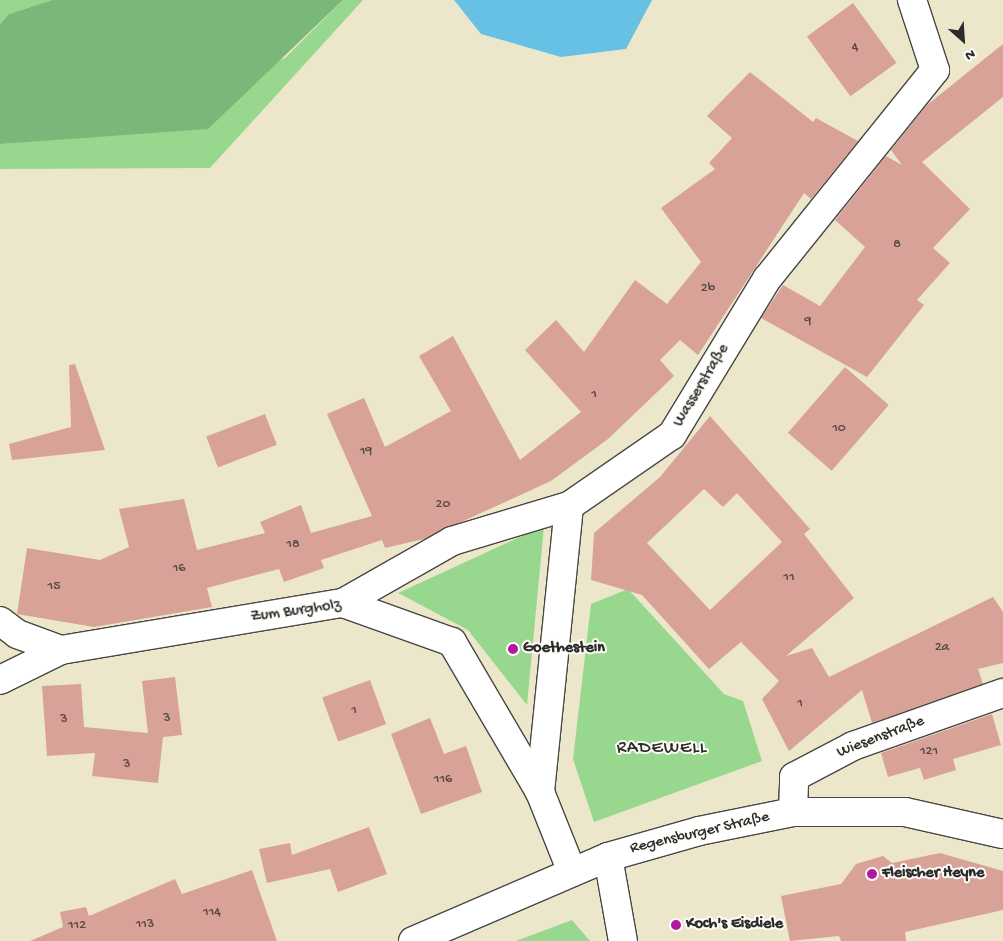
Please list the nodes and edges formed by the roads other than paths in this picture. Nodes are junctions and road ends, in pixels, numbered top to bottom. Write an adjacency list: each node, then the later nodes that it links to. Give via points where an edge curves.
1 (912, 0): 2 (street, Wasserstraße, via 935,70 766,279 672,435)
2 (569, 506): 3 (street, via 452,541); 8 (street)
3 (343, 603): 5 (street, Zum Burgholz); 8 (street, Zum Burgholz, via 452,642)
4 (0, 621): 5 (street, Zum Burgholz, via 16,634)
5 (61, 650): 6 (street)
6 (0, 680)
7 (1003, 694): 9 (street, Wiesenstraße, via 853,746 794,777)
8 (540, 792): 12 (street)
9 (793, 812): 10 (street, Regensburger Straße, via 905,812); 11 (street, Regensburger Straße, via 699,830)
10 (1003, 834)
11 (608, 857): 12 (street, Regensburger Straße); 14 (street)
12 (572, 872): 13 (street, Regensburger Straße)
13 (413, 941)
14 (624, 941)

